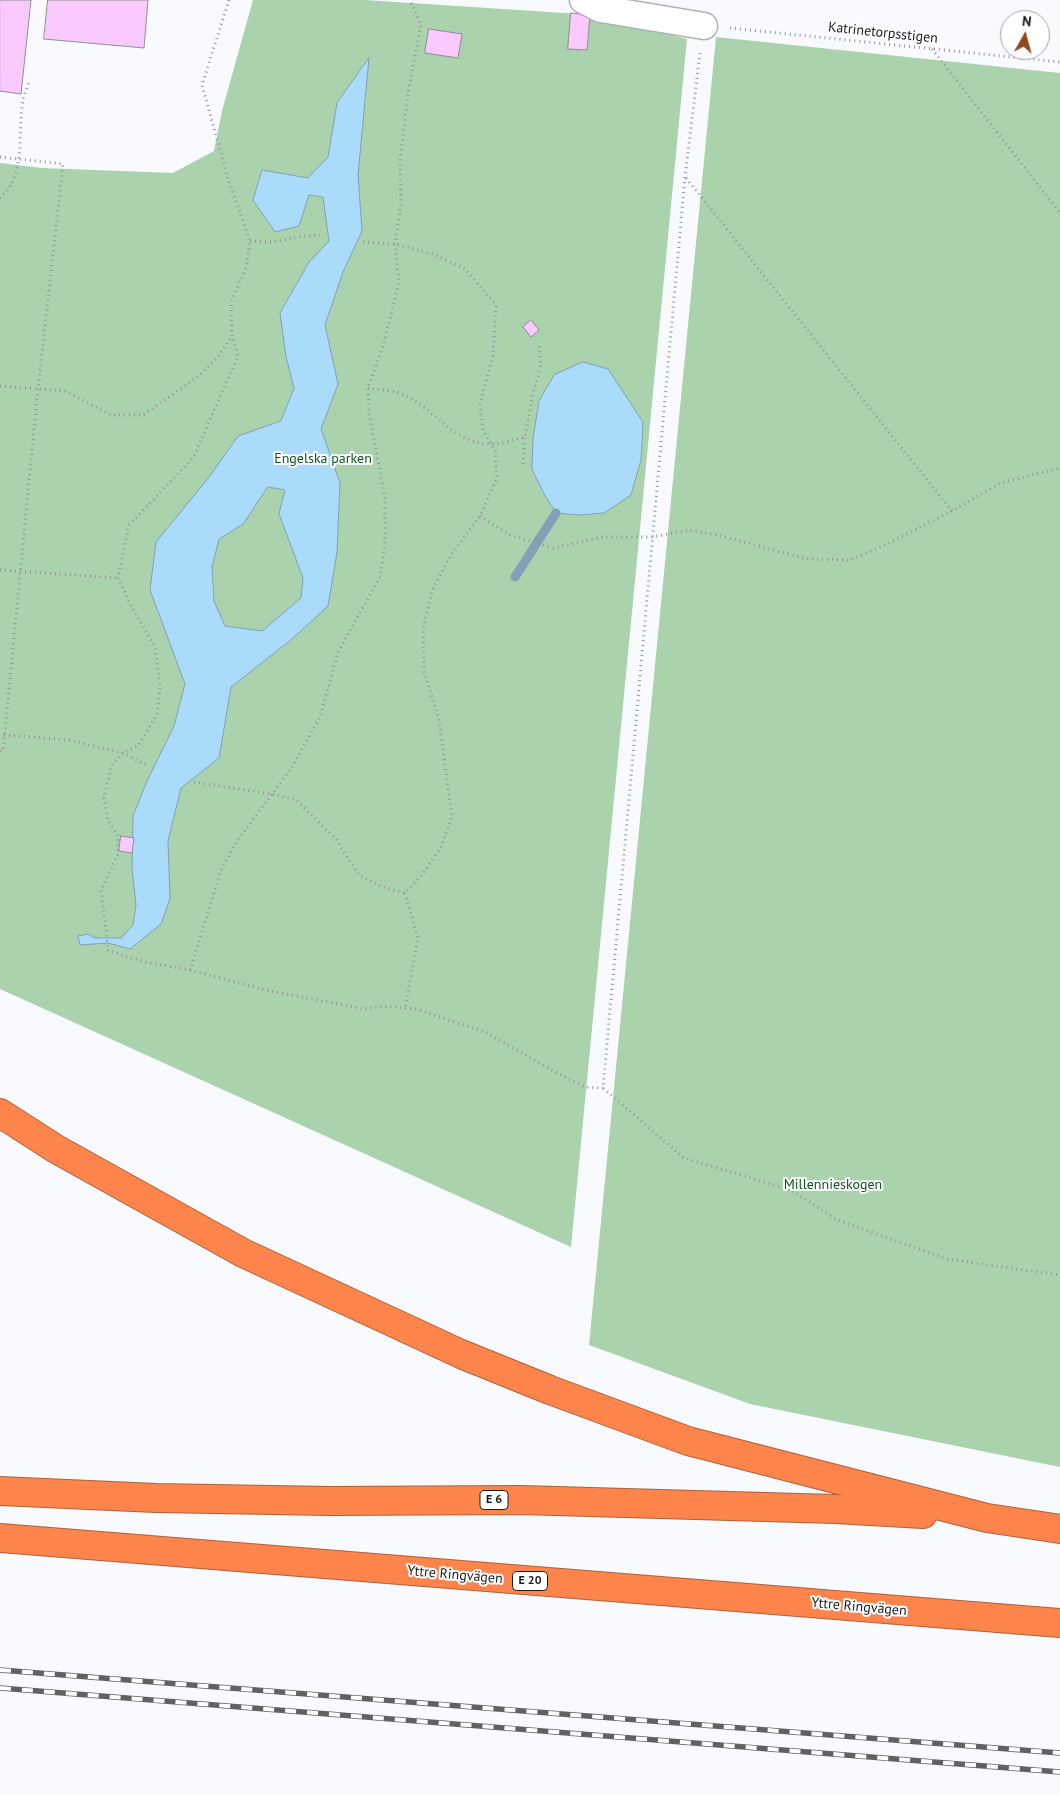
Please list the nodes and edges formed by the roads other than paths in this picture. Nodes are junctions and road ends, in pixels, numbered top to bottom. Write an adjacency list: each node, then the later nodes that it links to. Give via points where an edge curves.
1 (583, 0): 2 (street, via 601,9)
2 (704, 26)
3 (0, 1113): 5 (highway, via 56,1149 243,1253 470,1358 688,1440)
4 (0, 1491): 5 (highway, E 6, via 156,1498 521,1500 836,1509)
5 (987, 1518): 6 (highway, E 6)
6 (1060, 1530)
7 (0, 1538): 8 (highway, Yttre Ringvägen / E 20)
8 (1060, 1623)

